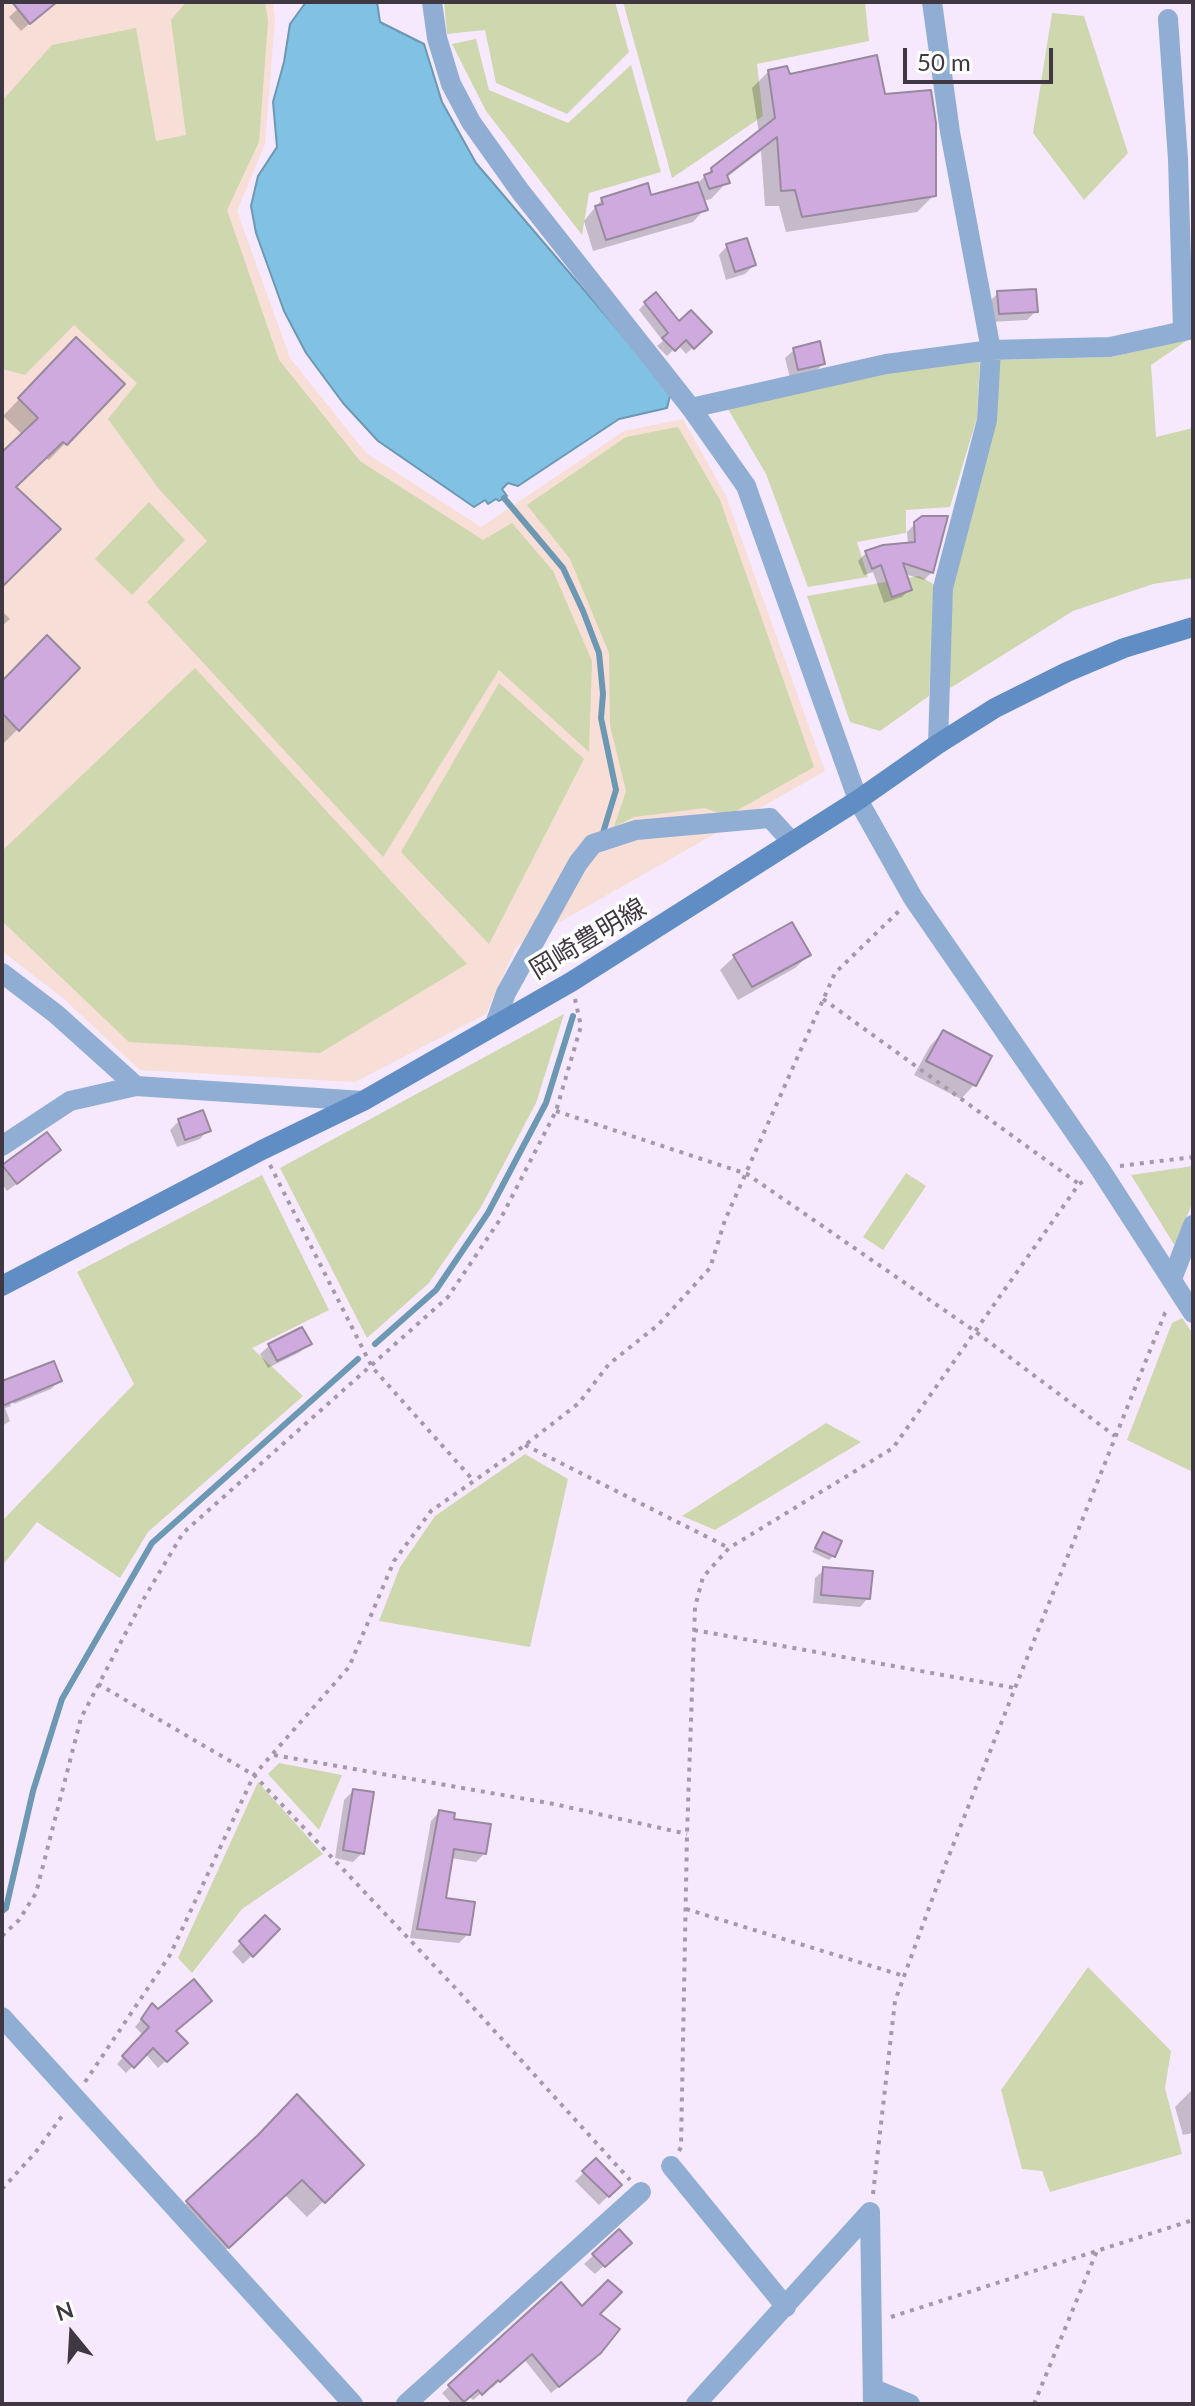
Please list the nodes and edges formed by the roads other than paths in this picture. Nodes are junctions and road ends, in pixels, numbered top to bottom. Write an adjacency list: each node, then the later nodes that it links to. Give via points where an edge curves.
1 (432, 2): 6 (street, via 451,84 471,122)
2 (932, 2): 5 (street)
3 (1168, 19): 4 (street)
4 (1188, 329): 5 (street, via 1110,347)
5 (991, 350): 6 (street, via 886,364); 8 (street, via 987,420 943,588)
6 (691, 408): 9 (street, via 746,486)
7 (1193, 627): 8 (main road, 岡崎豊明線, via 1067,672)
8 (938, 744): 9 (main road, 岡崎豊明線)
9 (858, 800): 10 (main road, 岡崎豊明線); 18 (street, via 913,898)
10 (792, 842): 12 (main road, 岡崎豊明線); 12 (street, via 770,818 636,830 593,844 541,928)
11 (2, 973): 13 (street)
12 (495, 1024): 14 (main road, 岡崎豊明線)
13 (136, 1086): 14 (street); 15 (street, via 70,1101)
14 (363, 1101): 17 (main road, 岡崎豊明線)
15 (2, 1146)
16 (1193, 1225): 18 (street)
17 (2, 1286)
18 (1176, 1287): 19 (street)
19 (1193, 1313)
20 (2, 2017): 25 (street)
21 (671, 2166): 23 (street)
22 (641, 2192): 26 (street)
23 (786, 2307): 24 (street, via 870,2212); 27 (street)
24 (874, 2396): 28 (street)
25 (353, 2404)
26 (406, 2404)
27 (696, 2404)
28 (910, 2404)

